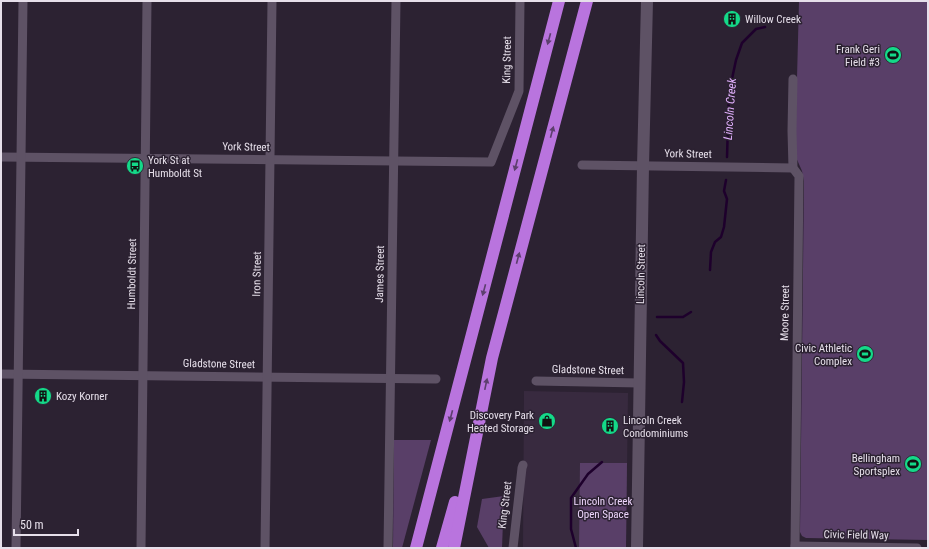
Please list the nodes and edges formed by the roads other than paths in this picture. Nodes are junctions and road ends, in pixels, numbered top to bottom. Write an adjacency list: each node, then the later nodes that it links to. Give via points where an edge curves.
1 (23, 1): 11 (street)
2 (147, 1): 12 (street, Humboldt Street)
3 (272, 1): 13 (street, Iron Street)
4 (396, 1): 14 (street, James Street)
5 (520, 1): 15 (street, King Street, via 519,91)
6 (559, 1): 34 (highway, one-way to 34)
7 (587, 1): 27 (highway, one-way to 7, via 492,358)
8 (647, 1): 17 (street, Lincoln Street)
9 (793, 79): 18 (street, Moore Street)
10 (1, 157): 11 (street, York Street)
11 (21, 157): 12 (street, York Street); 20 (street)
12 (145, 158): 13 (street, York Street); 21 (street, Humboldt Street)
13 (270, 159): 14 (street, York Street); 22 (street, Iron Street)
14 (393, 161): 15 (street, York Street); 23 (street, James Street)
15 (491, 162)
16 (582, 164): 17 (street, York Street)
17 (643, 166): 18 (street, York Street); 26 (street, Lincoln Street)
18 (793, 168): 29 (street, Moore Street, via 799,176)
19 (1, 374): 20 (street, Gladstone Street)
20 (18, 374): 21 (street, Gladstone Street); 30 (street)
21 (143, 376): 22 (street, Gladstone Street); 31 (street, Humboldt Street)
22 (267, 377): 23 (street, Gladstone Street); 32 (street, Iron Street)
23 (391, 378): 24 (street, Gladstone Street); 33 (street, James Street)
24 (436, 379)
25 (536, 381): 26 (street, Gladstone Street)
26 (640, 383): 38 (street, Lincoln Street)
27 (478, 422): 35 (highway); 36 (highway)
28 (523, 465): 37 (street, King Street)
29 (795, 547): 39 (street, Civic Field Way)
30 (16, 548)
31 (141, 548)
32 (265, 548)
33 (388, 548)
34 (416, 548)
35 (442, 548)
36 (454, 548)
37 (513, 548)
38 (637, 548)
39 (917, 548)

